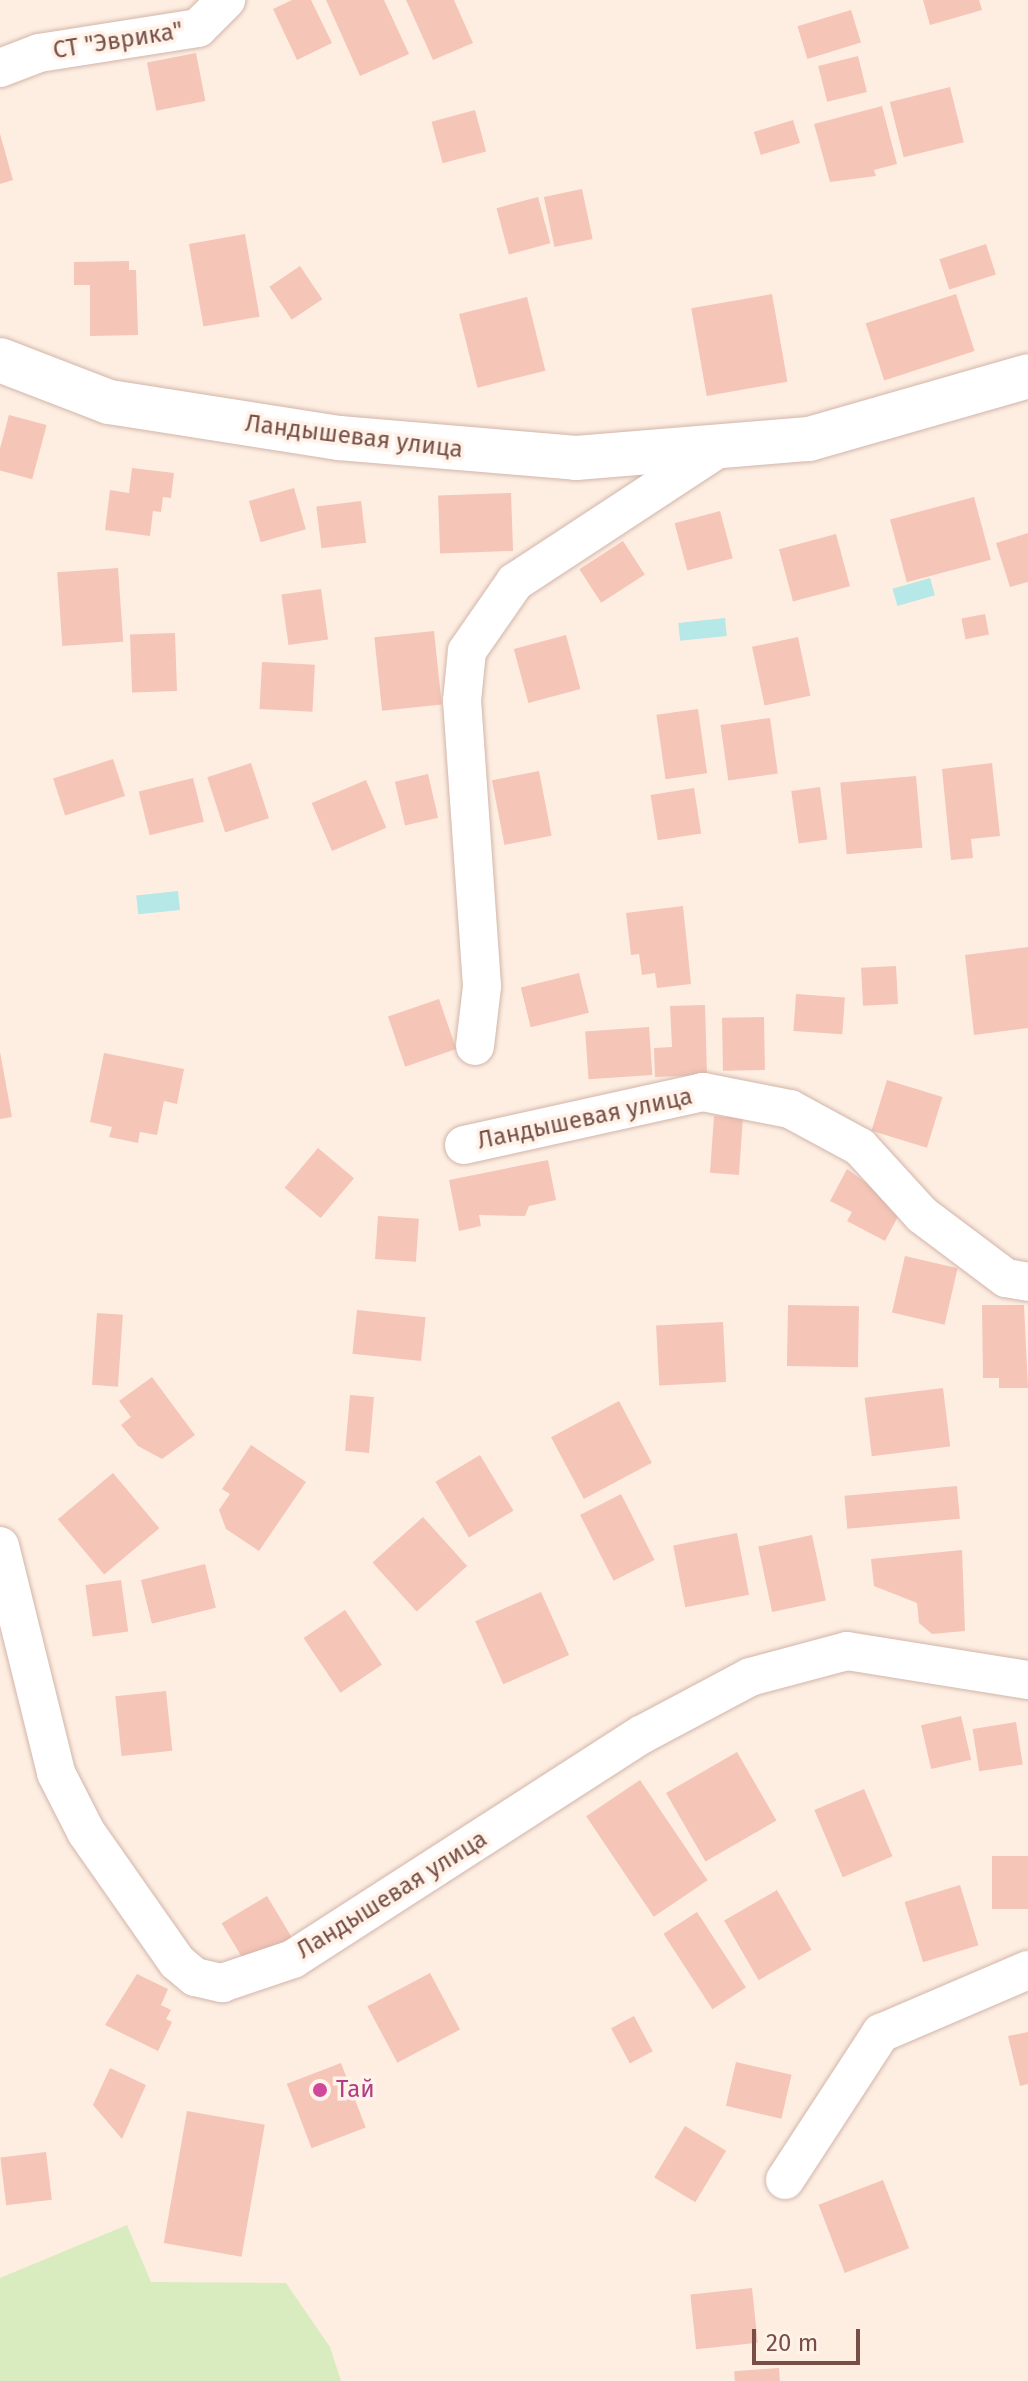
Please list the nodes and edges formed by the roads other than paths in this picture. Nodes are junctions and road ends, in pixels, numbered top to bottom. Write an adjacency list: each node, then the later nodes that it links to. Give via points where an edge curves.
1 (226, 0): 2 (street, СТ "Эврика", via 198,28 39,53)
2 (0, 68)
3 (0, 360): 5 (street, Ландышевая улица, via 109,402 339,438 576,458)
4 (1028, 376): 5 (street, Ландышевая улица, via 809,439)
5 (716, 450): 6 (street, Ландышевая улица, via 515,582 467,651 462,701 482,986)
6 (475, 1046)
7 (464, 1145): 8 (street, Ландышевая улица, via 703,1092 790,1109 860,1147 922,1215 1006,1278)
8 (1028, 1282)
9 (0, 1546): 10 (street, Ландышевая улица, via 56,1773 80,1820 177,1962 195,1977 222,1983 293,1959 641,1735 750,1677 847,1651)
10 (1028, 1680)
11 (1028, 1970): 12 (street, via 881,2033)
12 (785, 2180)

